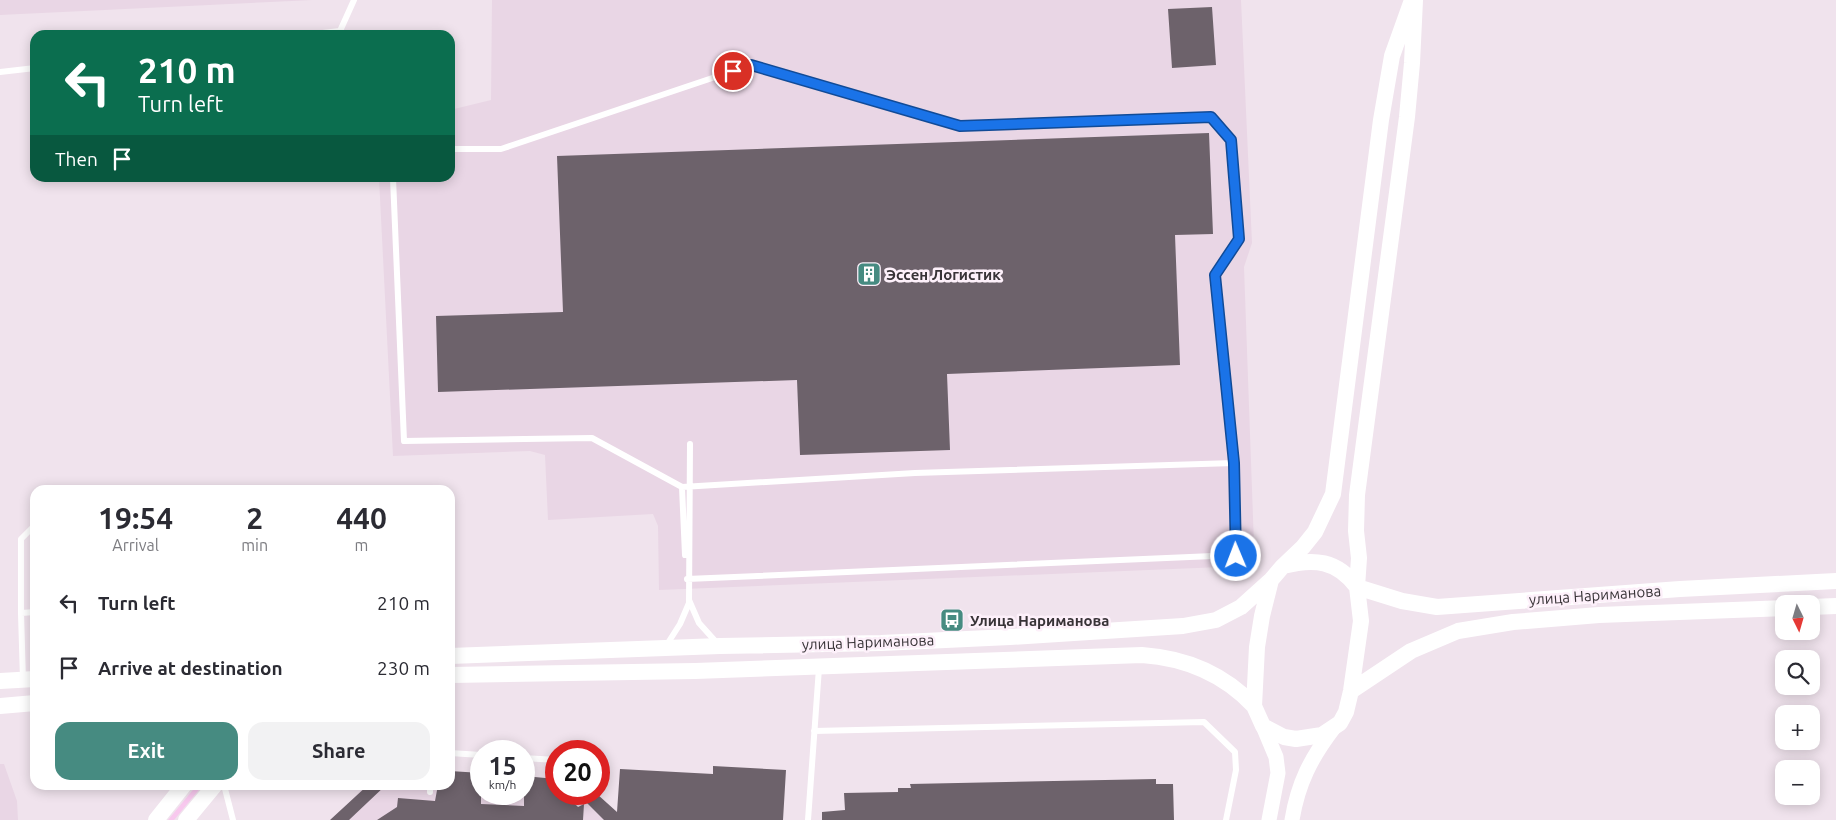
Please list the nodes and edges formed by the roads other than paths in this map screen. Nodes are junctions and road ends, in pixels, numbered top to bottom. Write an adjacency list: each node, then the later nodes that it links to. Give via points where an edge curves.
1 (354, 0): 3 (lane)
2 (1413, 0): 12 (main road, via 1392,56 1381,120 1332,494 1315,532); 16 (main road, via 1408,117 1357,494 1359,558)
3 (340, 30)
4 (30, 69): 5 (lane)
5 (0, 72)
6 (455, 149): 9 (lane, via 501,148 751,65 960,126 1211,117 1231,140 1239,239 1215,275)
7 (392, 182): 10 (lane, via 404,441 592,438)
8 (690, 444): 17 (lane)
9 (1234, 463): 10 (lane, via 915,473); 13 (lane, via 1236,556)
10 (682, 487): 13 (lane)
11 (30, 529): 22 (lane, via 20,538)
12 (1283, 566): 14 (main road); 16 (main road, via 1322,562 1342,571)
13 (687, 579): 17 (lane)
14 (1271, 580): 23 (main road, улица Нариманова, via 1241,607 1216,620 1184,626 992,638); 35 (main road, via 1257,647)
15 (1836, 581): 16 (main road, улица Нариманова, via 1437,607 1402,601)
16 (1356, 587): 31 (main road, via 1361,621)
17 (689, 602): 23 (lane, via 699,623); 24 (lane)
18 (1836, 606): 19 (main road)
19 (1820, 607)
20 (1775, 608): 31 (main road, улица Нариманова, via 1599,615 1513,622 1458,631 1411,651)
21 (30, 612): 22 (lane)
22 (21, 613): 28 (lane)
23 (720, 646): 24 (main road, улица Нариманова)
24 (664, 649): 25 (main road, улица Нариманова)
25 (455, 656)
26 (819, 667): 27 (main road, улица Нариманова); 35 (main road, улица Нариманова, via 1162,656 1208,671 1241,692); 38 (lane)
27 (455, 675)
28 (29, 679): 29 (main road)
29 (0, 681)
30 (0, 688): 32 (main road, via 4,693)
31 (1351, 691): 37 (main road, via 1346,712)
32 (0, 701)
33 (30, 703): 34 (main road)
34 (0, 706)
35 (1254, 706): 36 (main road)
36 (1263, 726): 37 (main road, via 1284,737 1296,739 1322,735); 49 (street, via 1276,757 1278,773)
37 (1333, 729): 50 (street, via 1308,766 1295,800)
38 (814, 731): 47 (lane); 48 (lane, via 1204,722 1235,752 1236,770)
39 (455, 753): 40 (lane)
40 (470, 754)
41 (180, 790): 44 (main road)
42 (211, 790): 45 (main road)
43 (225, 790): 46 (lane)
44 (156, 820)
45 (186, 820)
46 (233, 820)
47 (808, 820)
48 (1226, 820)
49 (1269, 820)
50 (1292, 820)

